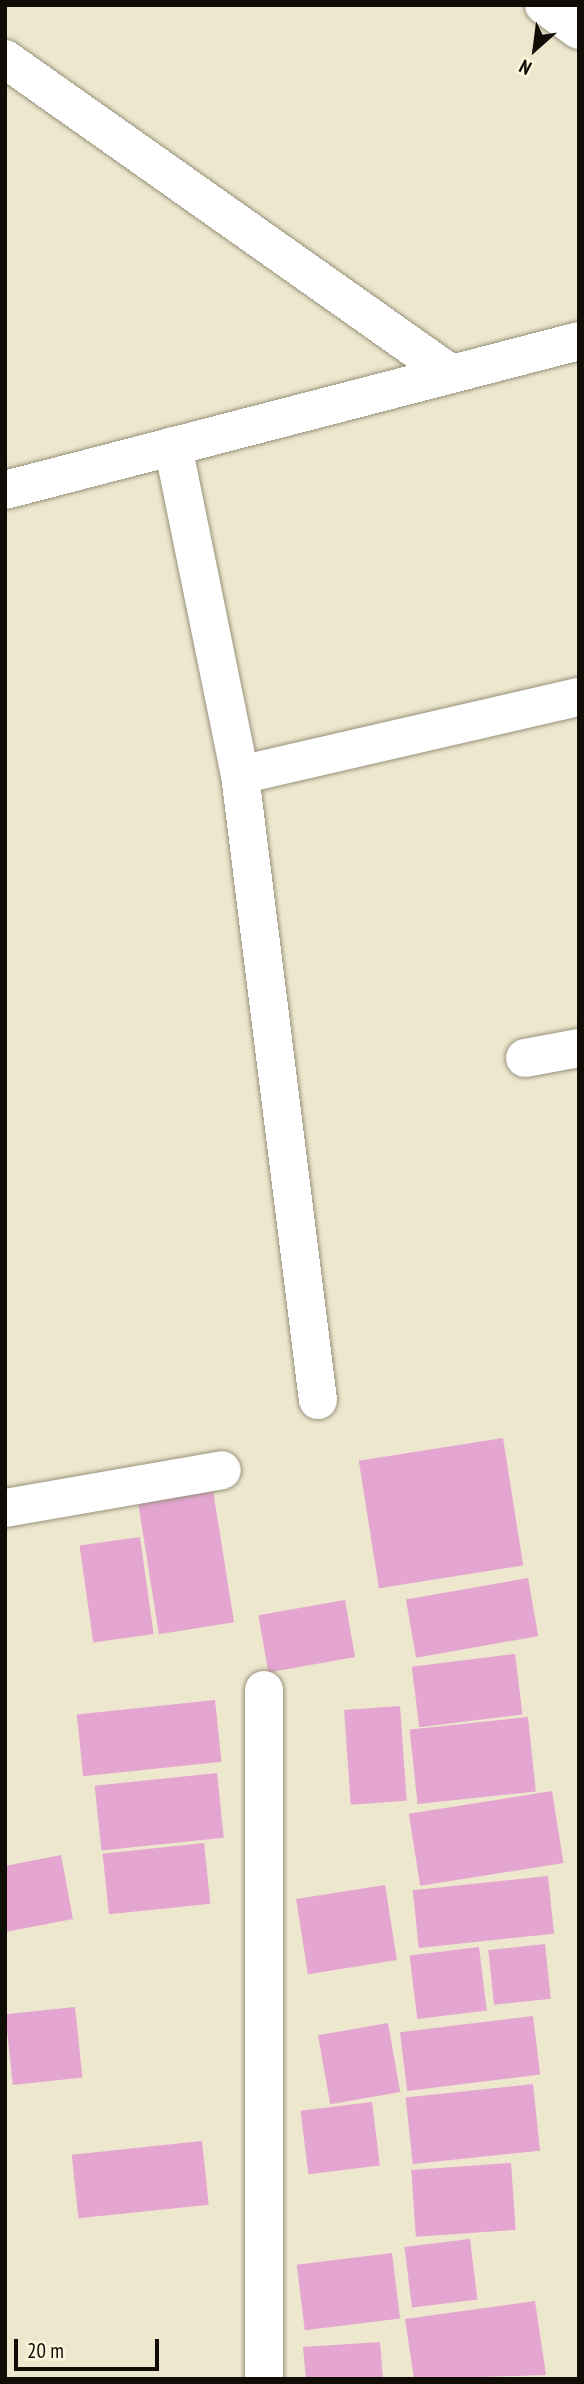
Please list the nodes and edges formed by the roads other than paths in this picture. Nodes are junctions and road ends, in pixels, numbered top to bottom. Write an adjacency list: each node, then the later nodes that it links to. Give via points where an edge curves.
1 (544, 5): 2 (street)
2 (579, 30)
3 (5, 59): 5 (street)
4 (579, 341): 5 (street)
5 (451, 373): 6 (street)
6 (173, 446): 7 (street); 9 (street)
7 (5, 490)
8 (579, 697): 9 (street)
9 (240, 775): 12 (street)
10 (579, 1048): 11 (street)
11 (525, 1058)
12 (318, 1400)
13 (222, 1469): 14 (street)
14 (5, 1508)
15 (264, 1690): 16 (street)
16 (264, 2379)

